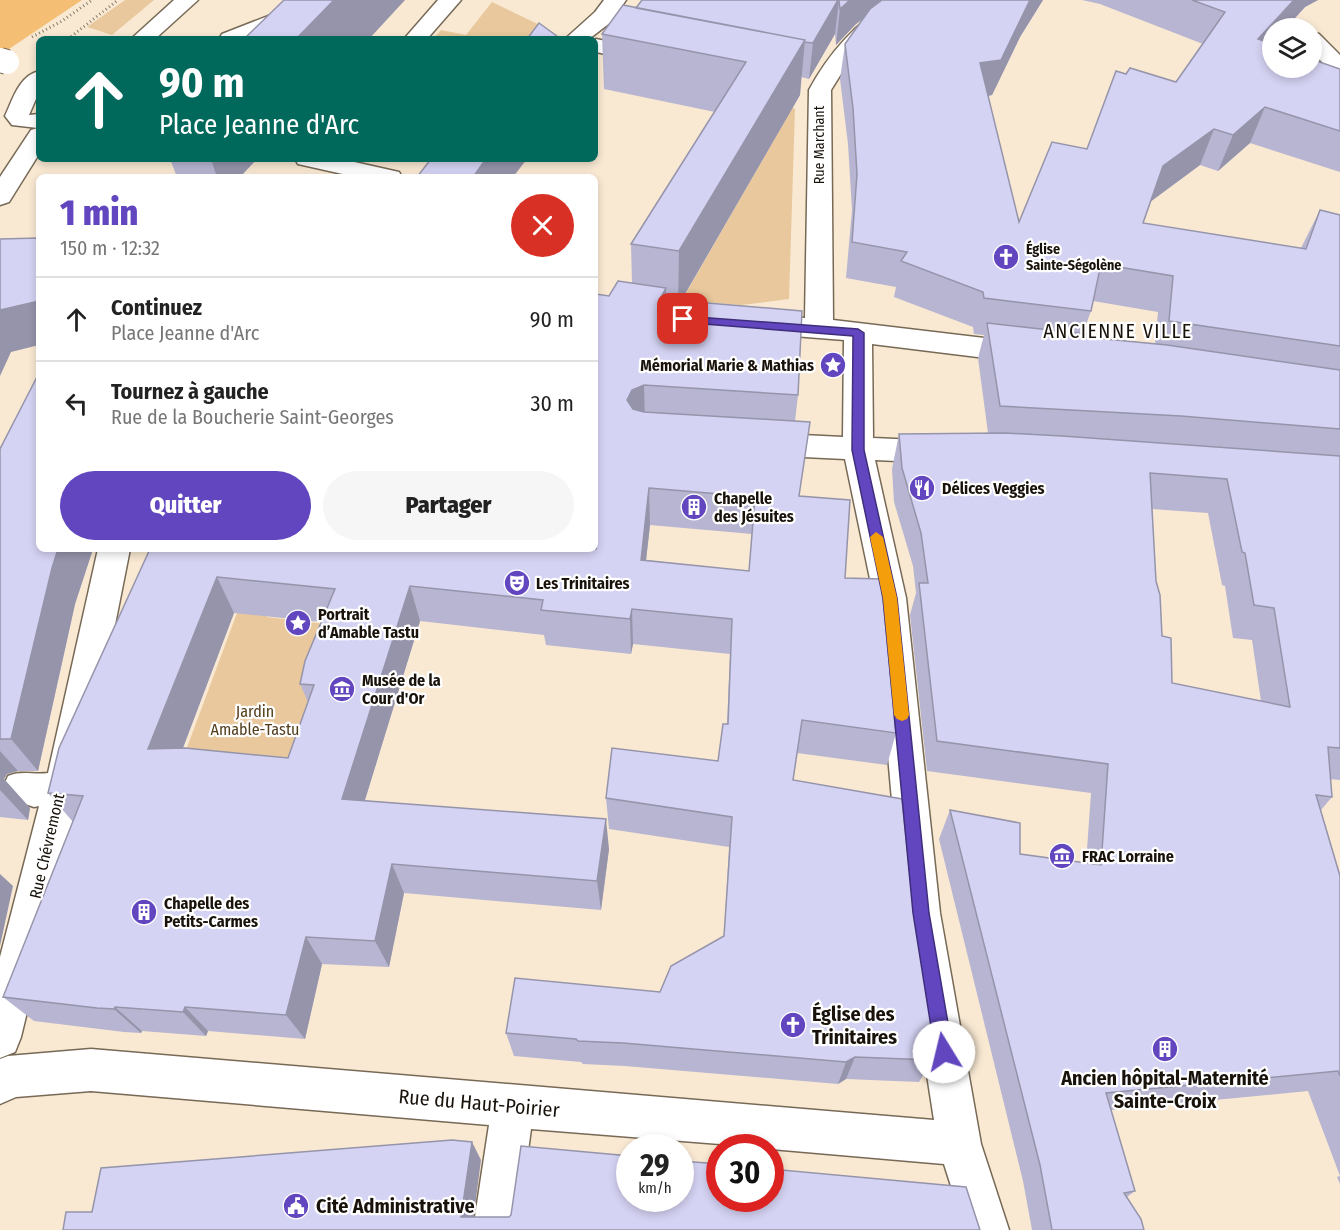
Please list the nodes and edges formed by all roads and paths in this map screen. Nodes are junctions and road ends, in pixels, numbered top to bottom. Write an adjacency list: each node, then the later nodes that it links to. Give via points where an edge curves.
1 (92, 0): 14 (path)
2 (118, 0): 8 (path)
3 (188, 0): 9 (street)
4 (450, 0): 12 (street)
5 (615, 0): 13 (street, via 603,17)
6 (907, 0): 26 (street, Rue Marchant, via 855,39 826,77 809,88)
7 (328, 1): 10 (street); 11 (street)
8 (71, 36)
9 (146, 36)
10 (239, 36)
11 (290, 36)
12 (418, 36)
13 (580, 36)
14 (28, 40)
15 (598, 46): 17 (street)
16 (1322, 50): 18 (street)
17 (663, 60)
18 (1340, 68)
19 (36, 81): 20 (street, via 19,110)
20 (21, 124)
21 (36, 140): 24 (street)
22 (321, 162): 23 (street)
23 (376, 174)
24 (0, 196)
25 (731, 322): 26 (street)
26 (819, 328): 27 (street)
27 (858, 333): 28 (street); 30 (street)
28 (1056, 356)
29 (728, 442): 30 (street)
30 (858, 450): 31 (street); 38 (street, via 890,598 921,913)
31 (969, 452)
32 (113, 552): 34 (street, Rue Chévremont)
33 (21, 787): 34 (street, via 34,791)
34 (61, 787): 35 (street, Rue Chévremont)
35 (0, 1037)
36 (0, 1083): 37 (street, Rue du Haut-Poirier, via 8,1077 91,1070)
37 (513, 1106): 38 (street, Rue du Haut-Poirier); 39 (street)
38 (959, 1144): 40 (street)
39 (495, 1230)
40 (987, 1230)

